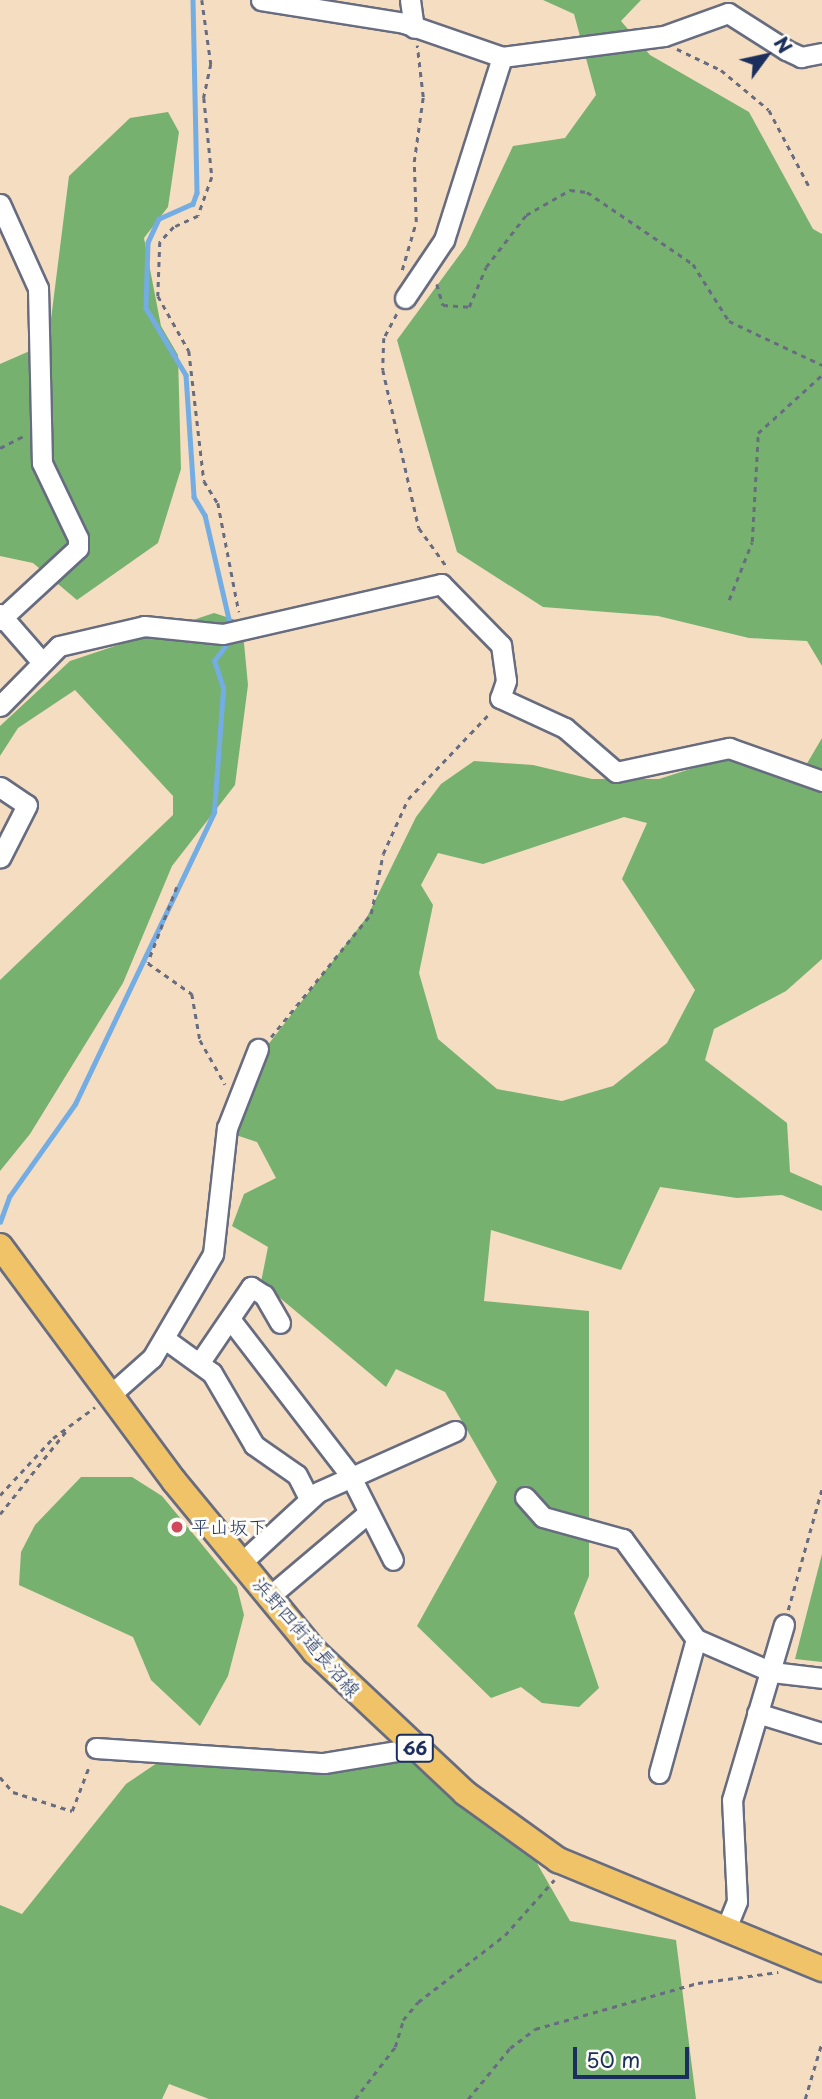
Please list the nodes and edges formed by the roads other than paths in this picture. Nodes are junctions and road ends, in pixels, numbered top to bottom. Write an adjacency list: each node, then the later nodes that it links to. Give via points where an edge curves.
1 (261, 0): 3 (street)
2 (410, 0): 3 (street)
3 (414, 28): 5 (street)
4 (822, 53): 5 (street, via 802,57 728,13 652,37)
5 (502, 57): 7 (street, via 435,262)
6 (0, 204): 8 (street, via 38,288 44,358 39,426 42,463 78,548)
7 (405, 298)
8 (1, 617): 9 (street)
9 (41, 661): 10 (street); 11 (street, via 59,646 144,626 202,636 441,584 452,588 501,645 506,681 500,698 565,728 616,772 729,748)
10 (0, 706)
11 (822, 781)
12 (0, 787): 13 (street, via 27,805)
13 (0, 856)
14 (258, 1049): 18 (street, via 227,1128 213,1254)
15 (0, 1246): 20 (main road, 浜野四街道長沼線 / 66)
16 (230, 1319): 17 (street, via 251,1287 264,1295); 19 (street); 22 (street)
17 (280, 1322)
18 (165, 1339): 19 (street); 20 (street)
19 (200, 1362): 24 (street, via 254,1445 297,1475)
20 (109, 1396): 27 (main road, 浜野四街道長沼線 / 66)
21 (455, 1432): 22 (street)
22 (350, 1475): 24 (street); 25 (street)
23 (525, 1497): 30 (street, via 543,1517 623,1539)
24 (309, 1499): 27 (street)
25 (368, 1513): 26 (street); 28 (street)
26 (393, 1560)
27 (242, 1562): 28 (main road, 浜野四街道長沼線 / 66)
28 (271, 1595): 36 (main road, 浜野四街道長沼線 / 66, via 315,1652)
29 (784, 1625): 31 (street)
30 (696, 1639): 31 (street); 37 (street)
31 (772, 1672): 32 (street); 33 (street)
32 (822, 1678)
33 (757, 1713): 34 (street); 38 (street, via 732,1800 737,1901)
34 (822, 1733)
35 (96, 1748): 36 (street, via 324,1763)
36 (416, 1748): 38 (main road, 浜野四街道長沼線 / 66, via 497,1821 558,1860)
37 (659, 1773)
38 (725, 1931): 39 (main road, 浜野四街道長沼線 / 66)
39 (815, 1967)

